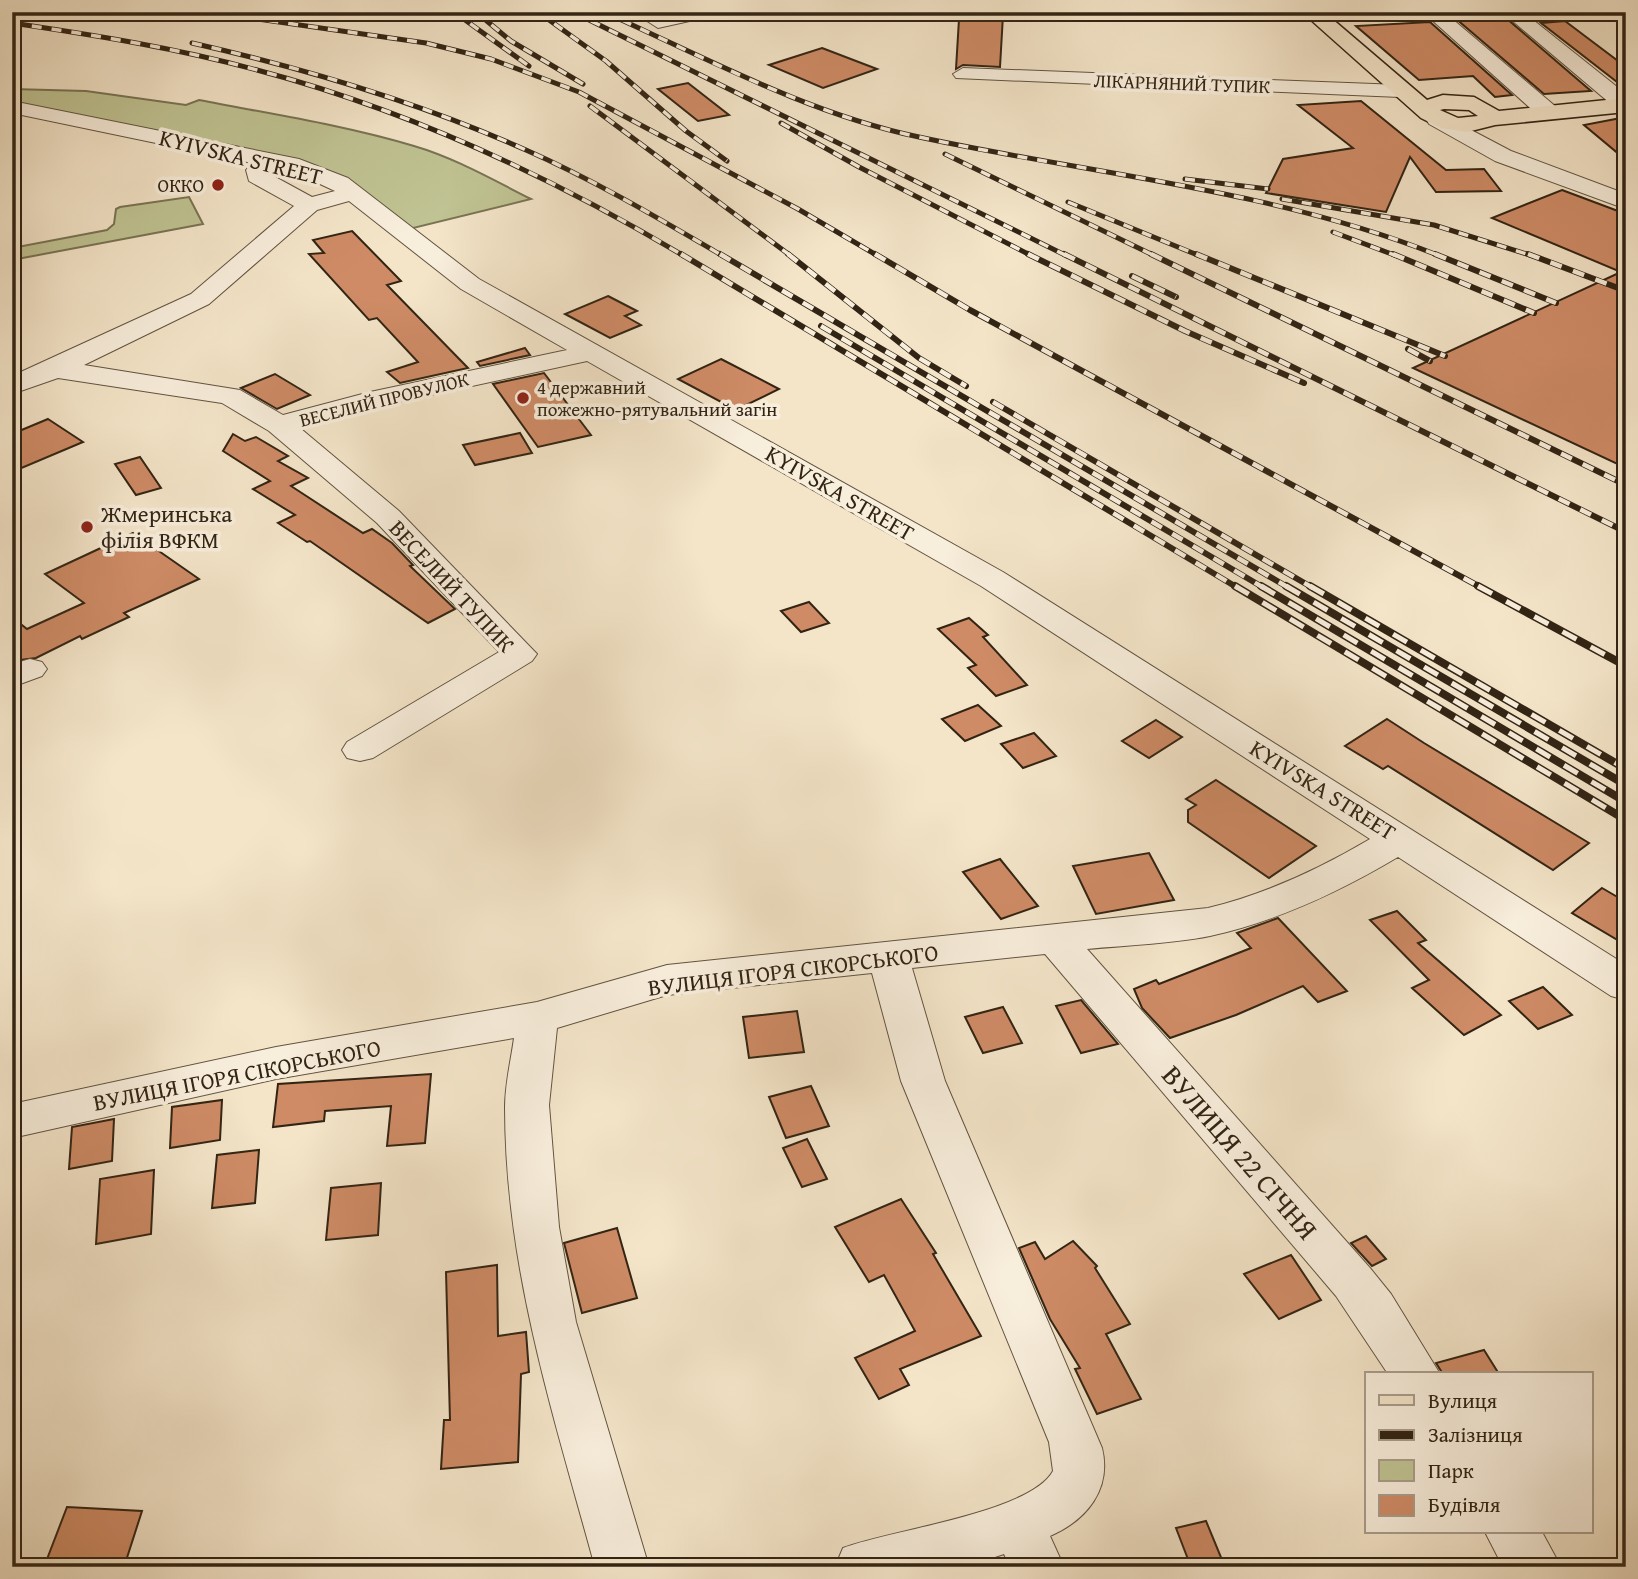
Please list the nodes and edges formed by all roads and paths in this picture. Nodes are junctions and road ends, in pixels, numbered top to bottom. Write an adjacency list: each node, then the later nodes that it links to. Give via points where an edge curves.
1 (642, 12): 2 (street, via 658,22)
2 (705, 12)
3 (1312, 12): 7 (main road)
4 (1432, 12): 11 (street)
5 (1511, 12): 8 (street)
6 (963, 74): 7 (street, ЛІКАРНЯНИЙ ТУПИК)
7 (1393, 83): 10 (main road); 12 (main road)
8 (1626, 105): 11 (main road)
9 (18, 111): 14 (street, KYIVSKA STREET)
10 (1477, 111): 11 (main road); 12 (main road, via 1468,125); 12 (main road, via 1432,105); 13 (street)
11 (1547, 111)
12 (1433, 116): 13 (street)
13 (1503, 156): 16 (street)
14 (272, 160): 15 (street, KYIVSKA STREET, via 321,174); 17 (street, via 257,170 257,176)
15 (354, 193): 17 (street); 18 (street, KYIVSKA STREET, via 464,281)
16 (1626, 202)
17 (309, 205): 19 (street, via 200,299)
18 (593, 352): 21 (street, ВЕСЕЛИЙ ПРОВУЛОК, via 370,400); 23 (street, KYIVSKA STREET, via 992,579)
19 (55, 369): 20 (street); 21 (street, ВЕСЕЛИЙ ПРОВУЛОК, via 230,396)
20 (12, 386)
21 (279, 425): 22 (street, ВЕСЕЛИЙ ТУПИК, via 388,517 520,654)
22 (360, 751)
23 (1399, 839): 24 (street, ВУЛИЦЯ ІГОРЯ СІКОРСЬКОГО, via 1324,884 1247,914); 26 (street, KYIVSKA STREET)
24 (1054, 937): 25 (street, ВУЛИЦЯ ІГОРЯ СІКОРСЬКОГО); 29 (street, ВУЛИЦЯ 22 СІЧНЯ, via 1353,1282)
25 (888, 957): 27 (street, ВУЛИЦЯ ІГОРЯ СІКОРСЬКОГО, via 667,980); 31 (street, via 923,1081 1081,1465 1074,1488)
26 (1626, 985)
27 (537, 1018): 28 (street, ВУЛИЦЯ ІГОРЯ СІКОРСЬКОГО, via 276,1063); 32 (street, via 527,1105 538,1240 552,1322)
28 (12, 1121)
29 (1414, 1372)
30 (1513, 1534): 34 (street)
31 (1028, 1546): 33 (street)
32 (622, 1567)
33 (862, 1567)
34 (1534, 1567)

